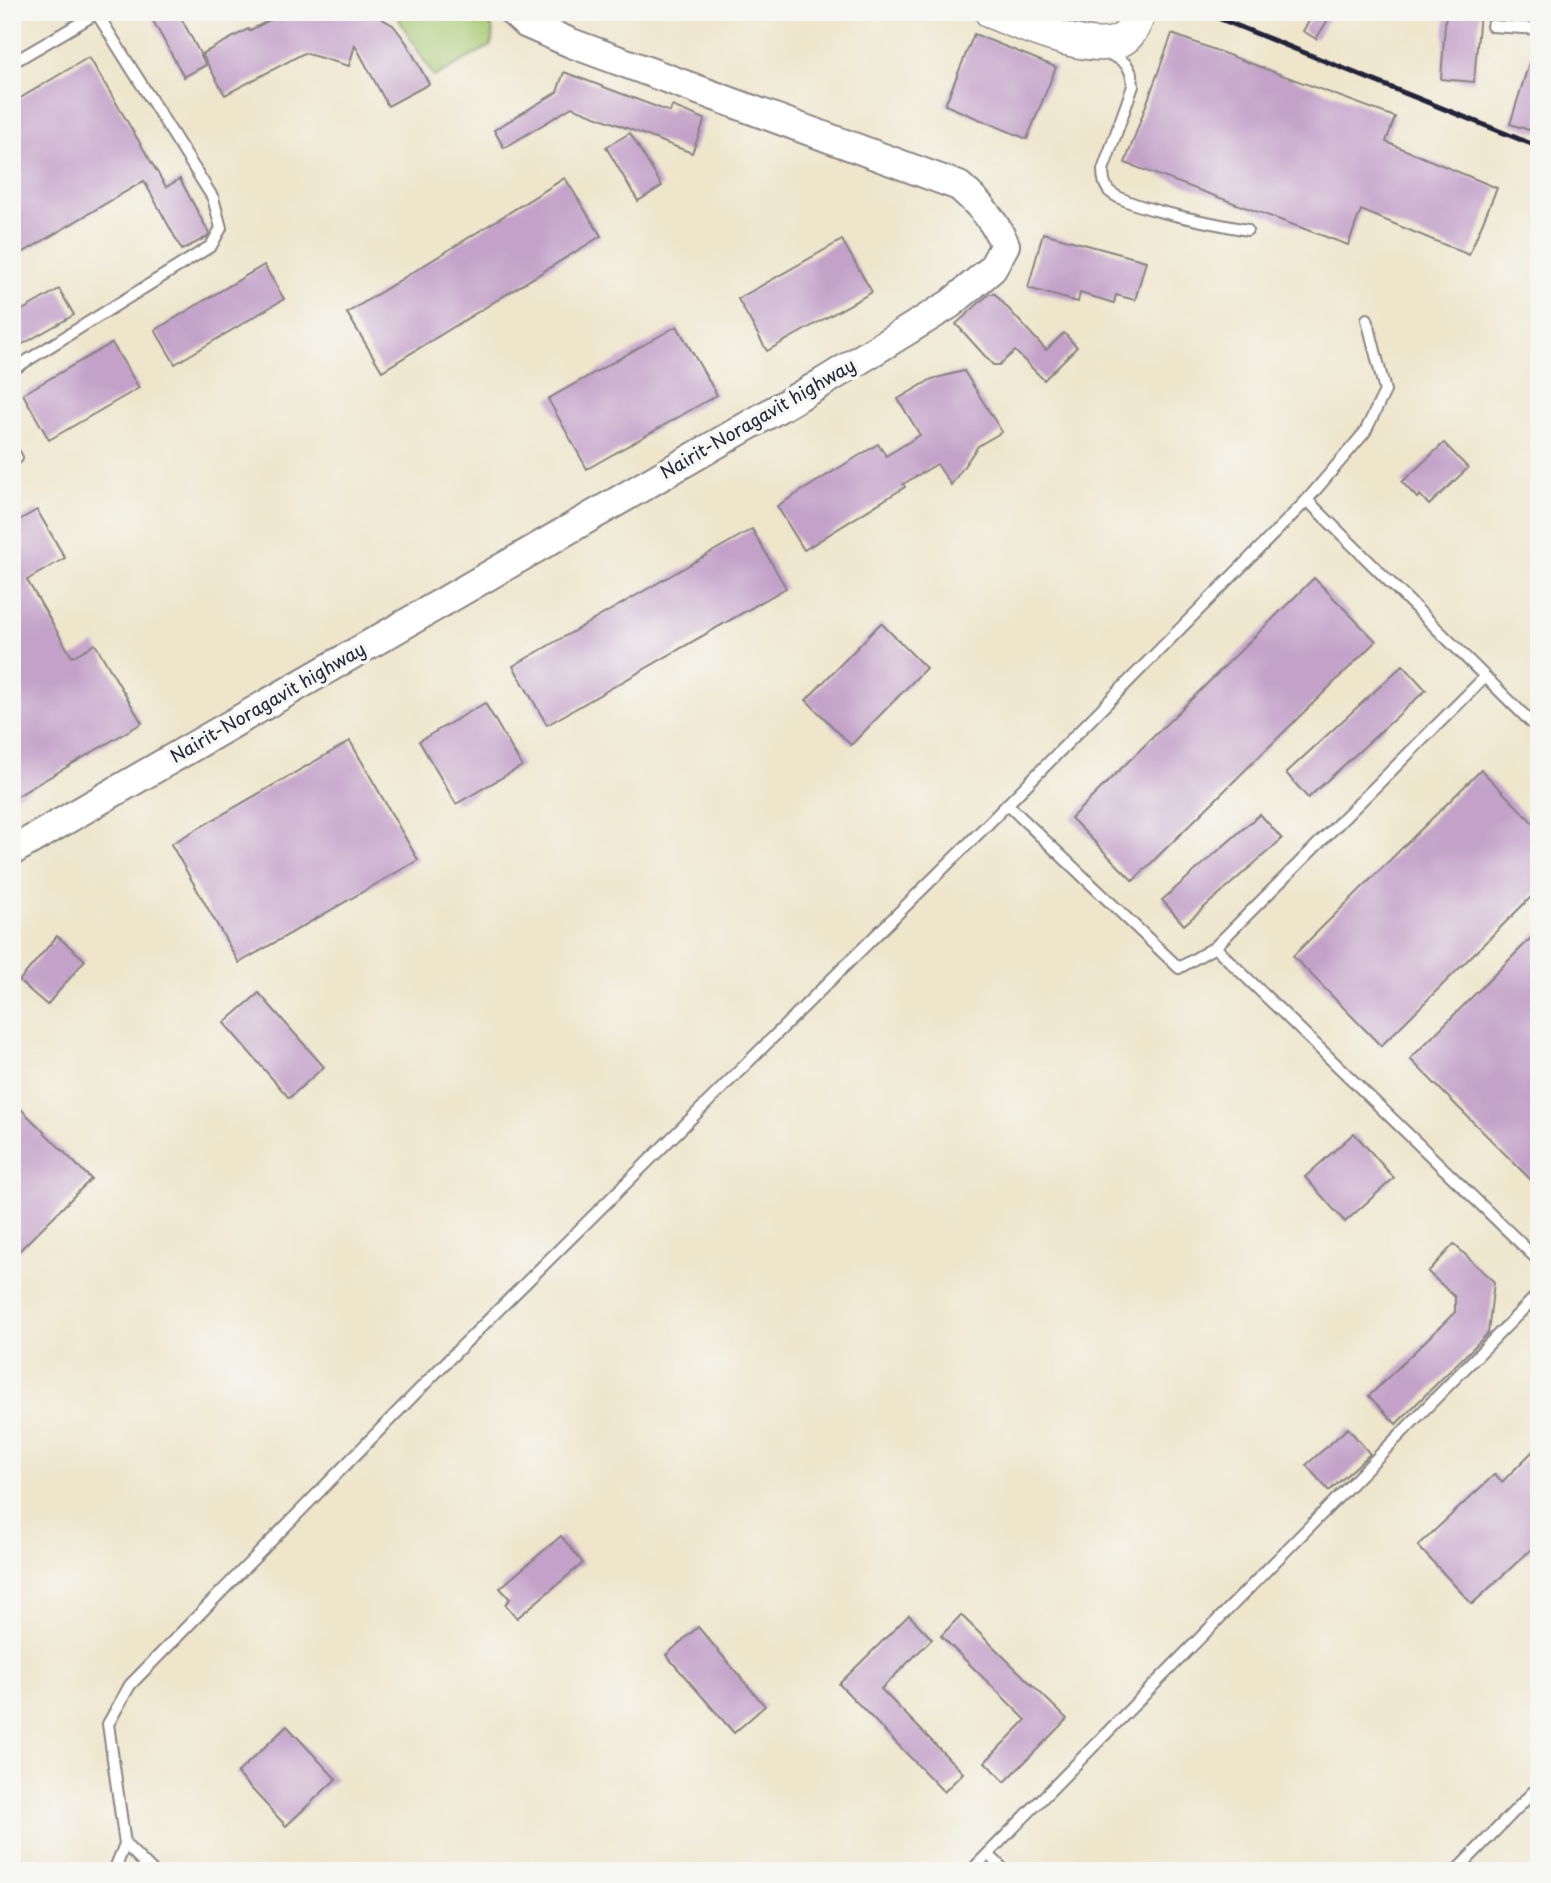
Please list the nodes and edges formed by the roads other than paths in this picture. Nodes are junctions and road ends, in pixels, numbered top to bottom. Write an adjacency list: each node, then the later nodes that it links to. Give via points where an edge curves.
1 (513, 12): 16 (street, Nairit-Noragavit highway, via 525,23 571,43 959,186 980,204 1005,245 992,269 950,304 822,383)
2 (991, 12): 7 (main road)
3 (1140, 12): 7 (main road, via 1121,41)
4 (97, 13): 8 (lane); 11 (lane, via 213,198 220,228 211,246)
5 (1492, 26): 6 (lane)
6 (1539, 29)
7 (1084, 44): 9 (lane, via 1121,58 1133,72 1133,86 1103,170 1108,190 1164,212)
8 (12, 63)
9 (1247, 230)
10 (1367, 319): 12 (lane, via 1385,391 1365,432)
11 (12, 370)
12 (1307, 500): 13 (lane); 15 (lane)
13 (1485, 677): 14 (lane); 17 (lane)
14 (1539, 730)
15 (1007, 804): 17 (lane, via 1179,968); 21 (lane, via 458,1350 130,1685 108,1724)
16 (12, 851)
17 (1215, 947): 18 (lane)
18 (1539, 1261)
19 (1539, 1293): 22 (lane)
20 (1534, 1793): 27 (lane)
21 (125, 1843): 23 (lane); 24 (lane)
22 (988, 1854): 25 (lane); 26 (lane)
23 (114, 1871)
24 (152, 1871)
25 (971, 1871)
26 (1005, 1871)
27 (1456, 1871)

